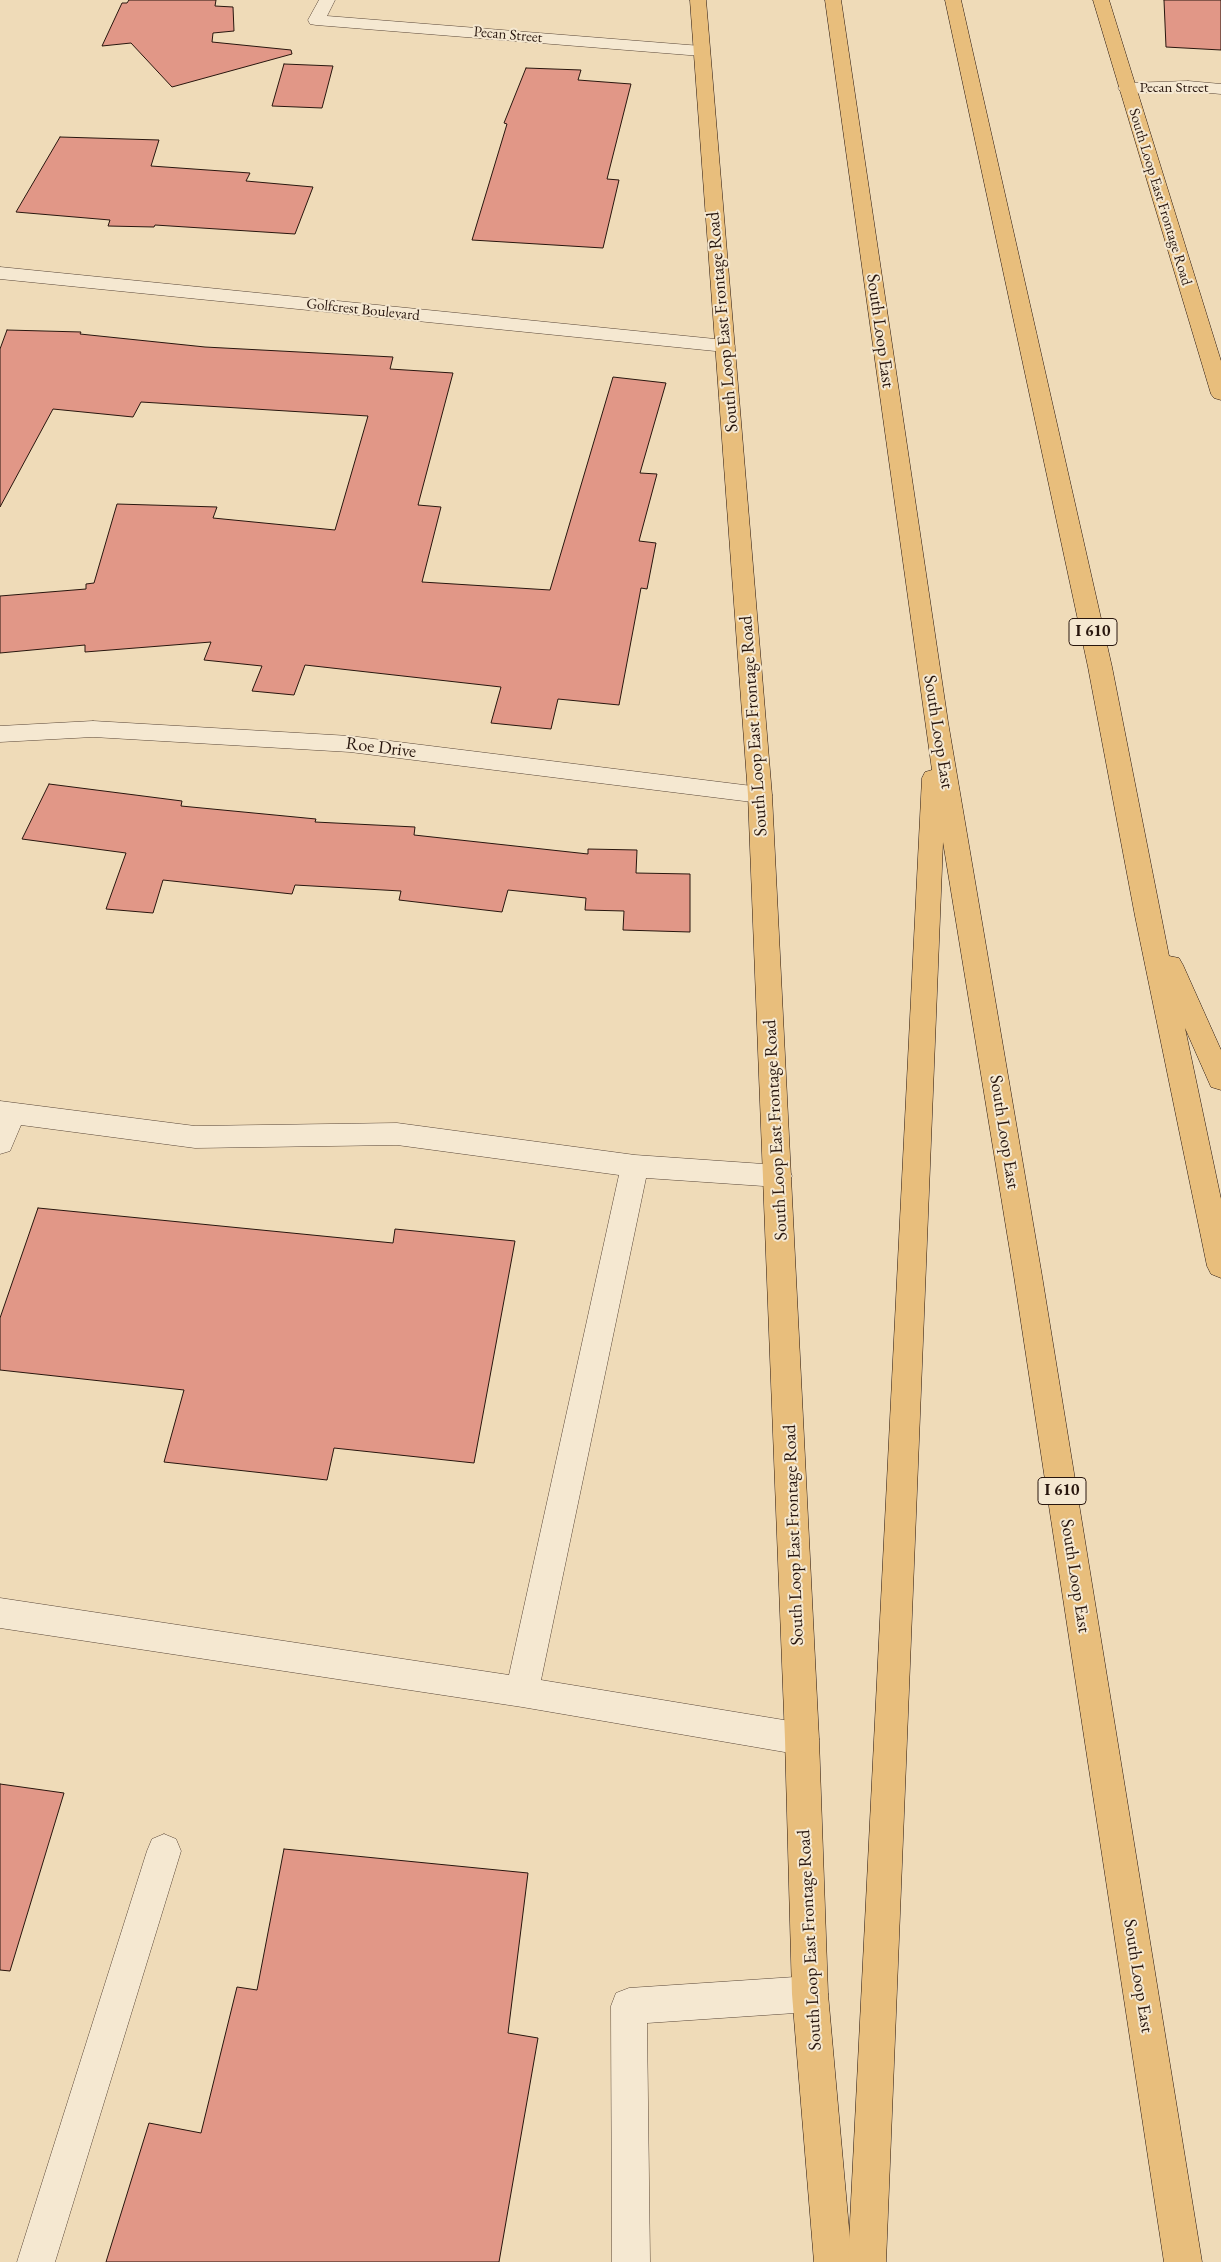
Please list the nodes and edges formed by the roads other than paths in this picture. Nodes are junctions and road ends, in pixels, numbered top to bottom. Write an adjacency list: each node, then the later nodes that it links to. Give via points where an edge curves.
1 (327, 0): 6 (street, Pecan Street, via 316,20)
2 (698, 0): 6 (main road, South Loop East Frontage Road)
3 (833, 0): 12 (main road, South Loop East / I 610)
4 (953, 0): 15 (main road, I 610, via 1100,667)
5 (1101, 0): 7 (main road, South Loop East Frontage Road)
6 (701, 50): 10 (main road, South Loop East Frontage Road)
7 (1127, 88): 8 (street, Pecan Street, via 1188,86); 11 (main road, South Loop East Frontage Road)
8 (1221, 89)
9 (0, 273): 10 (street, Golfcrest Boulevard)
10 (725, 346): 14 (main road, South Loop East Frontage Road)
11 (1221, 394)
12 (936, 722): 30 (main road); 31 (main road, South Loop East / I 610, via 1028,1276)
13 (0, 734): 14 (street, Roe Drive, via 93,729 350,744)
14 (760, 795): 20 (main road, South Loop East Frontage Road)
15 (1148, 916): 16 (main road); 21 (main road, I 610)
16 (1221, 1080)
17 (6, 1112): 18 (street); 19 (street, via 195,1137 396,1134)
18 (0, 1143)
19 (635, 1166): 20 (street); 23 (street)
20 (778, 1176): 24 (main road, South Loop East Frontage Road)
21 (1221, 1266)
22 (0, 1613): 23 (street)
23 (522, 1692): 24 (street)
24 (802, 1739): 26 (main road, South Loop East Frontage Road)
25 (164, 1851): 27 (street)
26 (810, 1994): 28 (street, via 629,2006); 29 (main road, South Loop East Frontage Road)
27 (36, 2262)
28 (631, 2262)
29 (833, 2262)
30 (867, 2262)
31 (1183, 2262)

